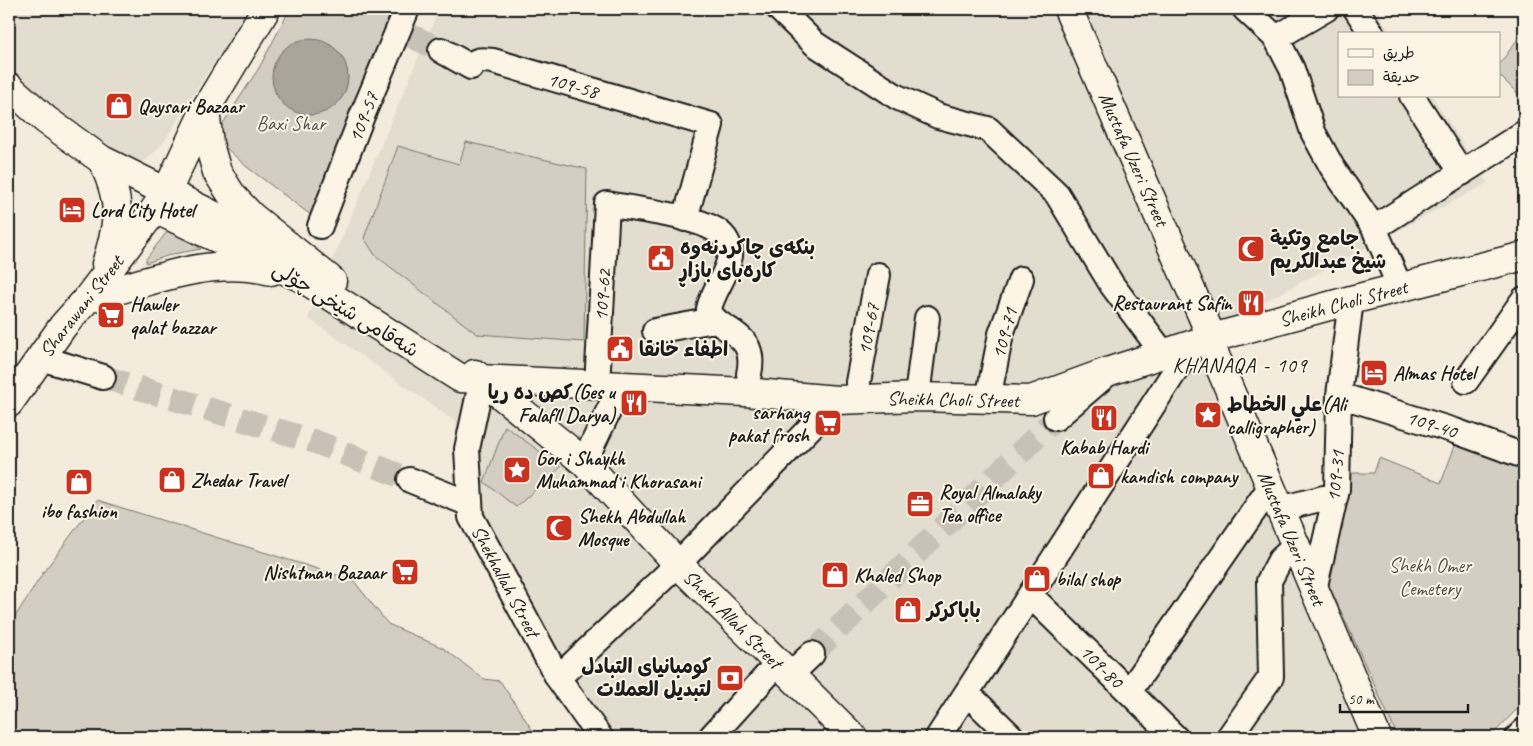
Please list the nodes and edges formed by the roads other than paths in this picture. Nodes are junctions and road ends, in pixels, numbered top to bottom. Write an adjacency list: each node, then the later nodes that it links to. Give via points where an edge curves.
1 (266, 9): 13 (main road, Sharawani Street)
2 (779, 9): 33 (street, via 815,44 897,97 938,116 988,129 1057,194 1112,285)
3 (1068, 9): 32 (main road, Mustafa Uzeri Street)
4 (1245, 9): 9 (street)
5 (1326, 9): 9 (street)
6 (1356, 9): 8 (street)
7 (405, 24): 19 (street, 109-57)
8 (1371, 32)
9 (1276, 38): 20 (street, via 1295,77 1313,132 1332,167)
10 (441, 50): 18 (street, 109-58, via 471,67 480,60 493,61 711,125)
11 (9, 87): 15 (main road, شەقامی شێخی چۆلی, via 46,120)
12 (1413, 98): 16 (street)
13 (205, 110): 17 (main road, Sharawani Street); 22 (main road, via 209,144 217,172 233,197)
14 (1524, 134): 16 (street)
15 (102, 160): 17 (main road, شەقامی شێخی چۆلی); 26 (main road, via 117,199 113,241)
16 (1462, 173): 20 (street)
17 (161, 200): 22 (main road, شەقامی شێخی چۆلی); 26 (main road, Sharawani Street)
18 (685, 219): 30 (street, via 717,230 730,244 724,278 708,309); 41 (street, 109-62, via 607,204)
19 (320, 226)
20 (1374, 228): 25 (street)
21 (1524, 256): 25 (main road, Sheikh Choli Street)
22 (308, 272): 26 (main road, via 224,267 186,271); 38 (main road, Shekh Allah Street, via 326,277)
23 (878, 275): 40 (street, 109-67)
24 (1021, 279): 43 (street, 109-71, via 1001,334)
25 (1400, 287): 28 (main road, Sheikh Choli Street)
26 (93, 291): 34 (main road, Sharawani Street)
27 (1524, 299): 39 (street)
28 (1350, 300): 32 (main road, Sheikh Choli Street); 44 (street, 109-31)
29 (927, 318): 42 (street)
30 (714, 320): 31 (street); 36 (street, via 733,330 743,341 752,362)
31 (655, 331)
32 (1204, 341): 33 (main road, Sheikh Choli Street); 52 (main road, Mustafa Uzeri Street); 57 (street)
33 (1163, 353): 35 (main road, Sheikh Choli Street)
34 (41, 358): 37 (street); 46 (main road, Sharawani Street)
35 (1110, 371): 45 (main road, Sheikh Choli Street, via 1031,400 917,397); 47 (street)
36 (749, 374)
37 (103, 377)
38 (482, 379): 41 (main road, Sheikh Choli Street); 49 (main road, Shekh Allah Street); 53 (street, Shekhallah Street, via 468,449)
39 (1466, 381)
40 (858, 382)
41 (609, 386): 45 (main road, Sheikh Choli Street); 49 (street, 109-62)
42 (918, 388)
43 (990, 389)
44 (1339, 395): 48 (street, 109-40); 51 (street, 109-31)
45 (837, 400): 55 (street)
46 (9, 403)
47 (1056, 418)
48 (1524, 456)
49 (584, 462): 55 (main road, Shekh Allah Street)
50 (410, 480): 53 (street)
51 (1336, 495): 52 (street); 56 (street, 109-31)
52 (1275, 498): 54 (main road, Mustafa Uzeri Street); 61 (street)
53 (470, 504): 60 (street, Shekhallah Street, via 471,517)
54 (1295, 546): 56 (main road, Mustafa Uzeri Street); 70 (street, via 1280,560 1269,581 1271,678)
55 (678, 564): 59 (main road, Shekh Allah Street); 60 (street)
56 (1314, 590): 71 (main road, Mustafa Uzeri Street)
57 (1030, 595): 61 (street, 109-80); 62 (street)
58 (812, 654): 59 (street)
59 (784, 669): 65 (street); 66 (main road, Shekh Allah Street)
60 (558, 678): 64 (street, Shekhallah Street)
61 (1128, 692): 69 (street, 109-80)
62 (967, 693): 67 (street); 68 (street)
63 (1524, 731): 72 (street)
64 (600, 737)
65 (711, 737)
66 (853, 737)
67 (938, 737)
68 (1012, 737)
69 (1175, 737)
70 (1229, 737)
71 (1377, 737)
72 (1518, 737)

